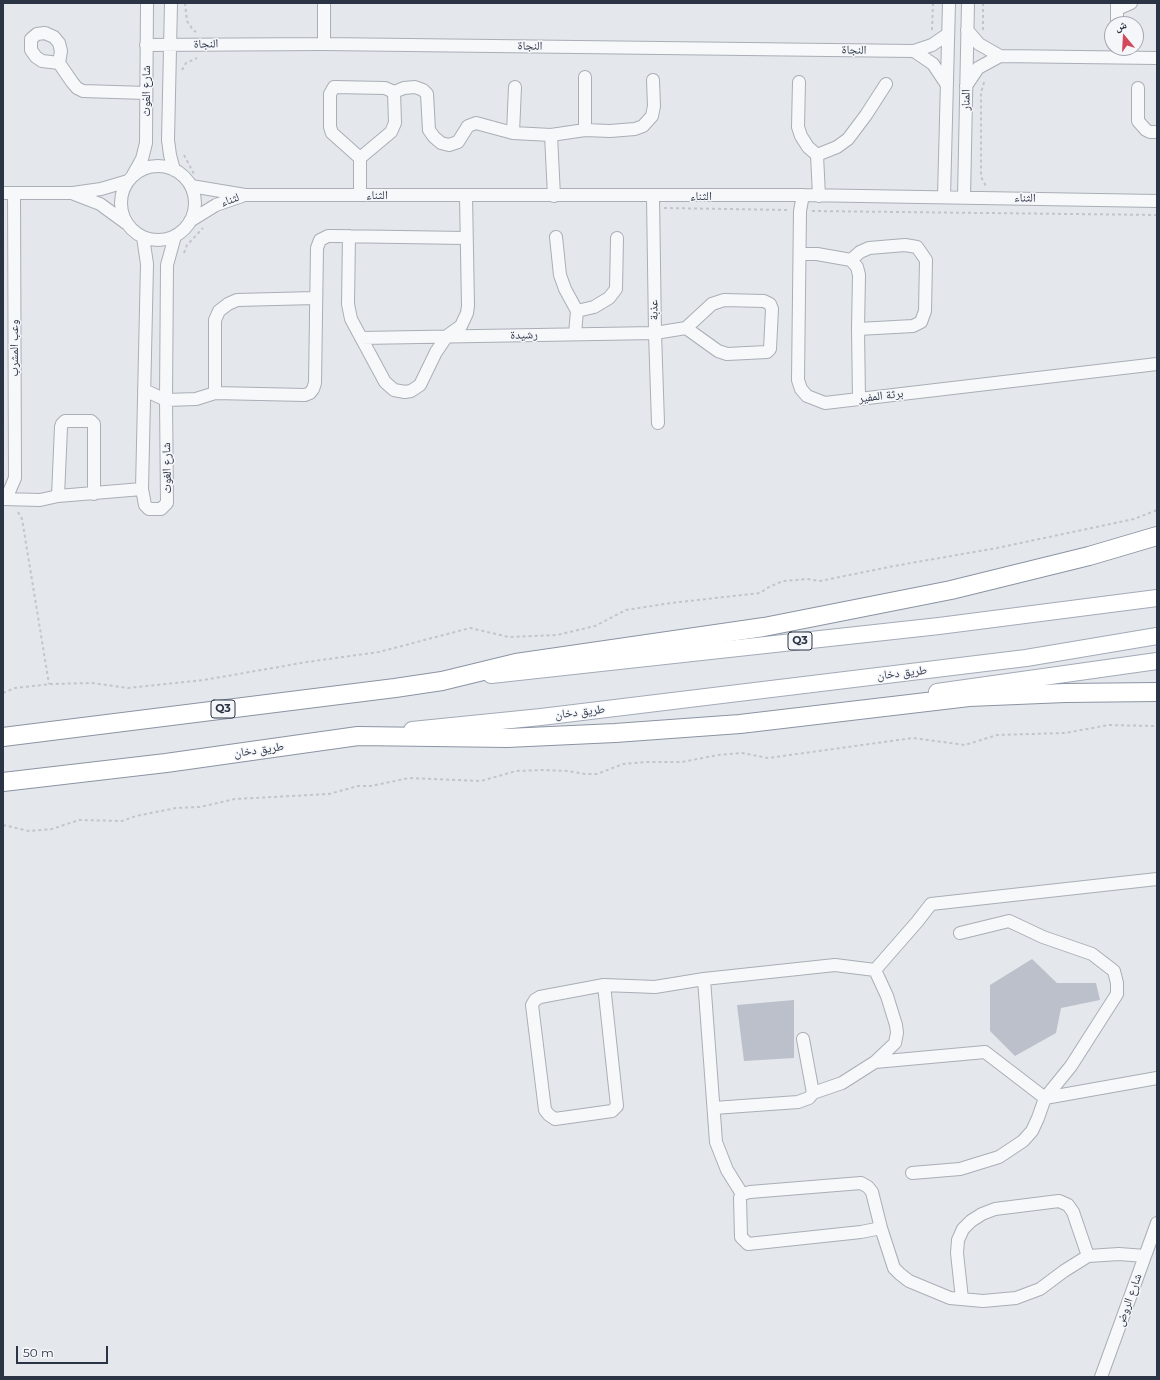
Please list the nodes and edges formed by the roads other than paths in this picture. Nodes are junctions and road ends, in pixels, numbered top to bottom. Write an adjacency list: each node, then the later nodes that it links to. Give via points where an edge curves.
1 (147, 3): 12 (street, شارع الغوث)
2 (171, 3): 13 (street, شارع الغوث)
3 (324, 3): 11 (street)
4 (949, 3): 10 (street, المنار)
5 (968, 3): 9 (street, المنار)
6 (1132, 3): 7 (street)
7 (1117, 6): 8 (street)
8 (1118, 16)
9 (967, 30): 16 (street, via 979,44); 25 (street, المنار)
10 (948, 34): 14 (street, النجاة, via 932,45); 24 (street, المنار)
11 (324, 44): 13 (street, النجاة); 14 (street, النجاة)
12 (146, 45): 13 (street, النجاة); 29 (street, شارع الغوث)
13 (170, 45): 36 (street, شارع الغوث, via 168,140)
14 (914, 50): 24 (street, via 933,64)
15 (1104, 52): 16 (street)
16 (1000, 56): 25 (street, via 978,68)
17 (1144, 56): 18 (street)
18 (1157, 58)
19 (59, 63): 29 (street, via 77,88 83,91)
20 (585, 77): 30 (street)
21 (653, 80): 30 (street, via 652,116 643,126 627,131)
22 (799, 82): 34 (street, via 800,136)
23 (886, 84): 34 (street, via 848,139 837,147)
24 (947, 85): 48 (street, المنار)
25 (966, 86): 49 (street, المنار)
26 (515, 87): 32 (street)
27 (1138, 88): 31 (street, via 1138,121 1146,130)
28 (394, 92): 32 (street, via 416,87 427,94 430,130 440,142 449,145 458,142 468,126 476,123); 35 (street, via 394,122 390,132); 35 (street, via 385,88 334,87 330,94 332,133)
29 (146, 93): 37 (street, شارع الغوث, via 146,143 142,159)
30 (585, 130): 33 (street)
31 (1157, 132)
32 (513, 133): 33 (street)
33 (551, 135): 45 (street)
34 (817, 155): 47 (street)
35 (360, 158): 42 (street)
36 (174, 170): 37 (street, via 153,166); 38 (street)
37 (131, 178): 40 (street, via 101,189); 52 (street, via 122,194 121,202)
38 (193, 181): 41 (street, لثناء); 51 (street, via 194,209)
39 (8, 193): 40 (street); 63 (street, وعب المشرب)
40 (73, 193): 52 (street, via 100,204)
41 (245, 195): 42 (street, الثناء); 51 (street, لثناء, via 216,205)
42 (360, 195): 44 (street, الثناء)
43 (803, 195): 46 (street, الثناء); 47 (street, الثناء); 59 (street, برثة المفير, via 800,210)
44 (466, 196): 45 (street, الثناء); 57 (street)
45 (554, 196): 46 (street, الثناء)
46 (653, 196): 66 (street, عذبة)
47 (819, 196): 48 (street, الثناء)
48 (944, 197): 49 (street, الثناء)
49 (964, 197): 50 (street, الثناء)
50 (1157, 201)
51 (190, 221): 53 (street, via 184,230)
52 (126, 223): 55 (street)
53 (175, 236): 55 (street, via 164,240); 74 (street, شارع الغوث, via 167,265)
54 (349, 236): 57 (street); 61 (street, via 328,236 320,240 317,248); 69 (street, via 348,304)
55 (143, 237): 71 (street, شارع الغوث, via 147,264)
56 (556, 237): 62 (street, via 560,275)
57 (466, 238): 68 (street, via 467,313 461,326)
58 (617, 238): 62 (street, via 616,289 609,298)
59 (800, 254): 60 (street); 73 (street, برثة المفير, via 798,380 801,389 808,396 825,402)
60 (851, 260): 65 (street, via 859,275); 65 (street, via 869,248 905,245 917,247 926,260 925,311 921,322 913,326)
61 (316, 298): 72 (street, via 236,300 219,311 215,320); 72 (street, via 314,383 310,393)
62 (577, 311): 67 (street)
63 (9, 326): 79 (street, وعب المشرب, via 15,478)
64 (686, 328): 64 (street, via 726,354 766,352 770,349 772,309 770,304 764,301 724,300 712,304); 66 (street, رشيدة)
65 (858, 329): 73 (street)
66 (655, 333): 67 (street, رشيدة); 75 (street, عذبة)
67 (575, 334): 68 (street, رشيدة)
68 (447, 336): 69 (street, رشيدة); 69 (street, via 433,357 420,385 405,392 394,390 385,382)
69 (361, 338)
70 (1157, 364): 73 (street, برثة المفير)
71 (144, 390): 74 (street); 76 (street, شارع الغوث)
72 (215, 393): 74 (street, via 196,399)
73 (859, 399)
74 (166, 400): 76 (street, شارع الغوث, via 168,503 161,508 149,508 143,502)
75 (658, 423)
76 (142, 489): 77 (street)
77 (94, 494): 78 (street); 78 (street, via 94,424 91,421 65,421 61,427)
78 (58, 496): 79 (street, via 40,500)
79 (3, 499)
80 (1157, 536): 84 (highway, via 1089,556 951,590 772,625 516,663)
81 (1157, 598): 84 (main road, Q3, via 939,626)
82 (1157, 636): 87 (main road, طريق دخان, via 1018,659 541,717)
83 (1157, 661): 86 (main road, via 871,701)
84 (442, 681): 88 (highway, Q3)
85 (1157, 692): 86 (highway, via 969,697)
86 (832, 713): 87 (highway, via 740,724 615,733 507,738)
87 (358, 736): 89 (highway, طريق دخان, via 174,762)
88 (3, 737)
89 (3, 782)
90 (1157, 879): 92 (street, via 931,904)
91 (960, 933): 99 (street, via 1009,921 1043,937 1092,954 1114,971 1117,994 1071,1066)
92 (874, 970): 93 (street, via 835,965); 96 (street, via 888,996 897,1033 895,1043)
93 (704, 979): 94 (street, via 655,987); 100 (street)
94 (604, 985): 94 (street, via 540,997 532,1005 546,1110 555,1119 612,1111 617,1106)
95 (803, 1039): 98 (street)
96 (875, 1062): 98 (street, via 842,1083); 99 (street, via 986,1052)
97 (1157, 1078): 99 (street)
98 (813, 1092): 100 (street, via 809,1098 798,1102)
99 (1045, 1098): 101 (street, via 1032,1131 1023,1141 999,1157 960,1169)
100 (714, 1108): 102 (street, via 716,1142 727,1170)
101 (912, 1173)
102 (742, 1194): 104 (street, via 861,1183 868,1186 872,1192); 104 (street, via 741,1236 748,1244)
103 (1157, 1223): 106 (street, شارع الروض)
104 (881, 1228): 107 (street, via 894,1268 900,1274 909,1281 950,1298)
105 (1088, 1256): 106 (street); 107 (street, via 1040,1289 1016,1298 983,1301); 107 (street, via 1073,1212 1068,1205 1059,1201 995,1209 971,1221 963,1229 958,1240)
106 (1145, 1256): 108 (street, شارع الروض)
107 (962, 1299)
108 (1102, 1377)

